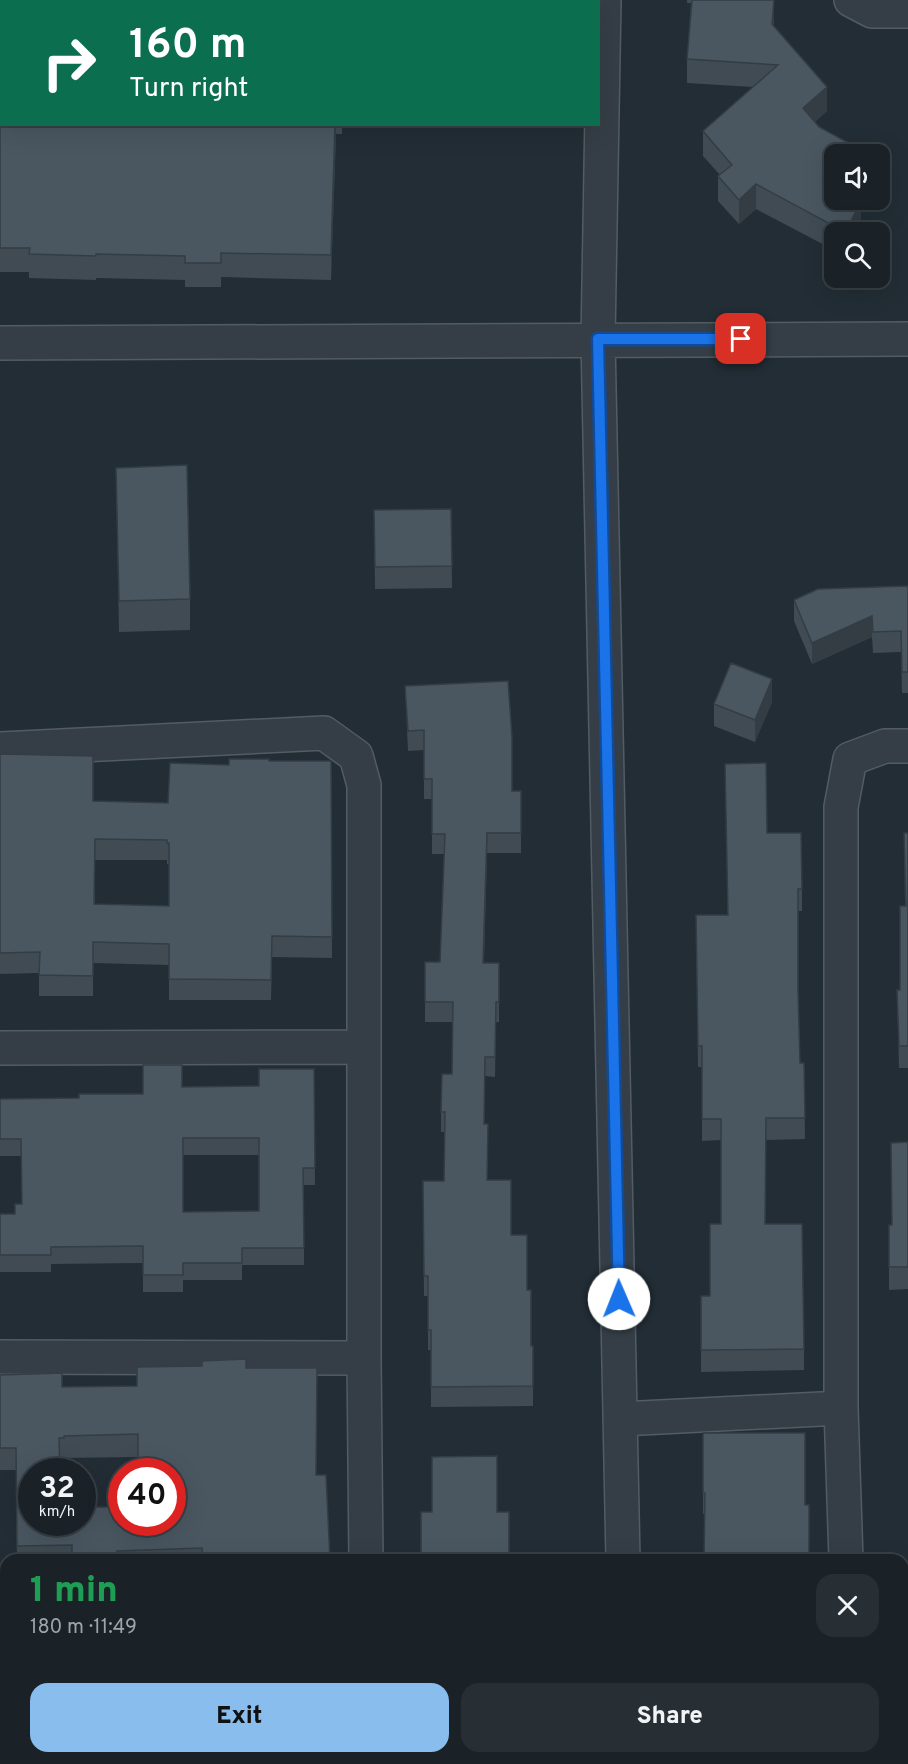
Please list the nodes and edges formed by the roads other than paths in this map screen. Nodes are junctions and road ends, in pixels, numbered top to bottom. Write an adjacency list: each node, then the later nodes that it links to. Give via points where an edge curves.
1 (604, 0): 4 (street)
2 (851, 0): 3 (street, via 872,11)
3 (908, 11)
4 (598, 339): 5 (street); 6 (street); 14 (street)
5 (908, 339)
6 (0, 343)
7 (908, 746): 13 (street, via 885,746 850,759 841,807)
8 (0, 749): 9 (street, via 324,734 356,756 364,785)
9 (363, 1047): 10 (street); 12 (street)
10 (0, 1048)
11 (0, 1357): 12 (street)
12 (364, 1358): 15 (street)
13 (841, 1408): 14 (street); 17 (street)
14 (621, 1419): 16 (street)
15 (366, 1554)
16 (623, 1554)
17 (846, 1554)

